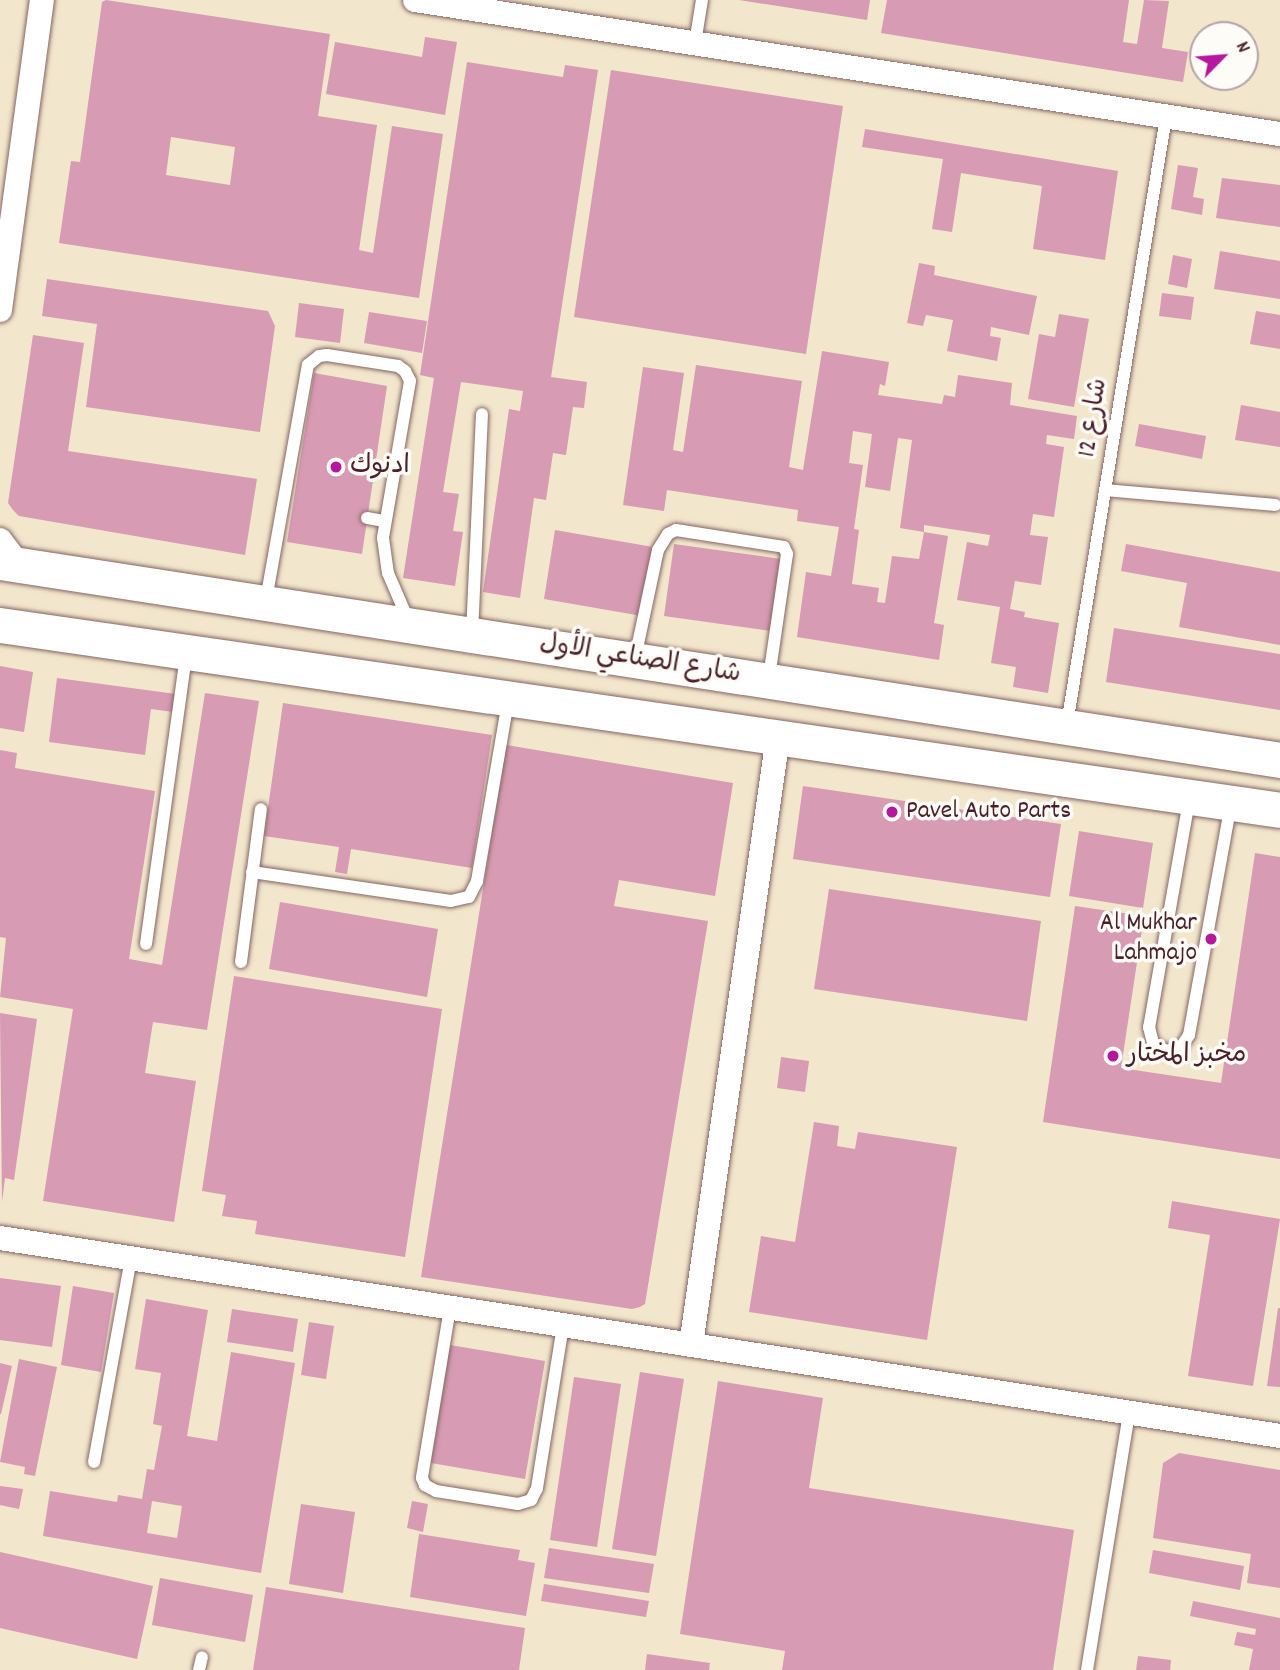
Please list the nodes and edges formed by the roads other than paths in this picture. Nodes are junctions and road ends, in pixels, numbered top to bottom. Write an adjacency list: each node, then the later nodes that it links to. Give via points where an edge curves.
1 (42, 0): 8 (street)
2 (415, 0): 4 (street)
3 (702, 0): 5 (lane)
4 (520, 8): 5 (street)
5 (695, 43): 6 (street)
6 (1166, 117): 7 (street); 10 (lane, شارع 12)
7 (1280, 134)
8 (0, 310)
9 (482, 414): 18 (lane)
10 (1105, 490): 11 (lane); 23 (lane, شارع 12)
11 (1275, 505)
12 (367, 518): 13 (lane)
13 (384, 521): 15 (lane, via 410,381 398,366 327,355 312,360 305,372 287,507); 17 (lane, via 384,556)
14 (6, 556): 15 (main road, شارع الصناعي الأول)
15 (265, 603): 17 (main road, شارع الصناعي الأول)
16 (0, 625): 19 (main road)
17 (411, 625): 18 (main road, شارع الصناعي الأول)
18 (472, 634): 20 (main road, شارع الصناعي الأول)
19 (186, 651): 22 (main road); 31 (lane)
20 (634, 660): 21 (main road, شارع الصناعي الأول); 21 (lane, via 658,550 676,530 784,547 787,554)
21 (769, 679): 23 (main road, شارع الصناعي الأول)
22 (509, 698): 24 (main road); 30 (lane, via 477,881 469,897 451,901)
23 (1066, 727): 25 (main road, شارع الصناعي الأول)
24 (778, 737): 26 (main road); 37 (street)
25 (1280, 760)
26 (1190, 797): 27 (main road); 27 (lane, via 1149,1027 1153,1043 1166,1051 1181,1048 1189,1035)
27 (1231, 803): 29 (main road)
28 (261, 809): 30 (lane)
29 (1280, 810)
30 (252, 872): 32 (lane)
31 (146, 944)
32 (241, 962)
33 (0, 1238): 34 (street)
34 (131, 1258): 35 (street); 40 (lane)
35 (450, 1308): 36 (street); 36 (lane, via 422,1478 436,1491 519,1504 531,1500 537,1488)
36 (563, 1325): 37 (street)
37 (691, 1345): 38 (street)
38 (1129, 1413): 39 (street); 41 (lane)
39 (1280, 1436)
40 (94, 1462)
41 (1087, 1670)

